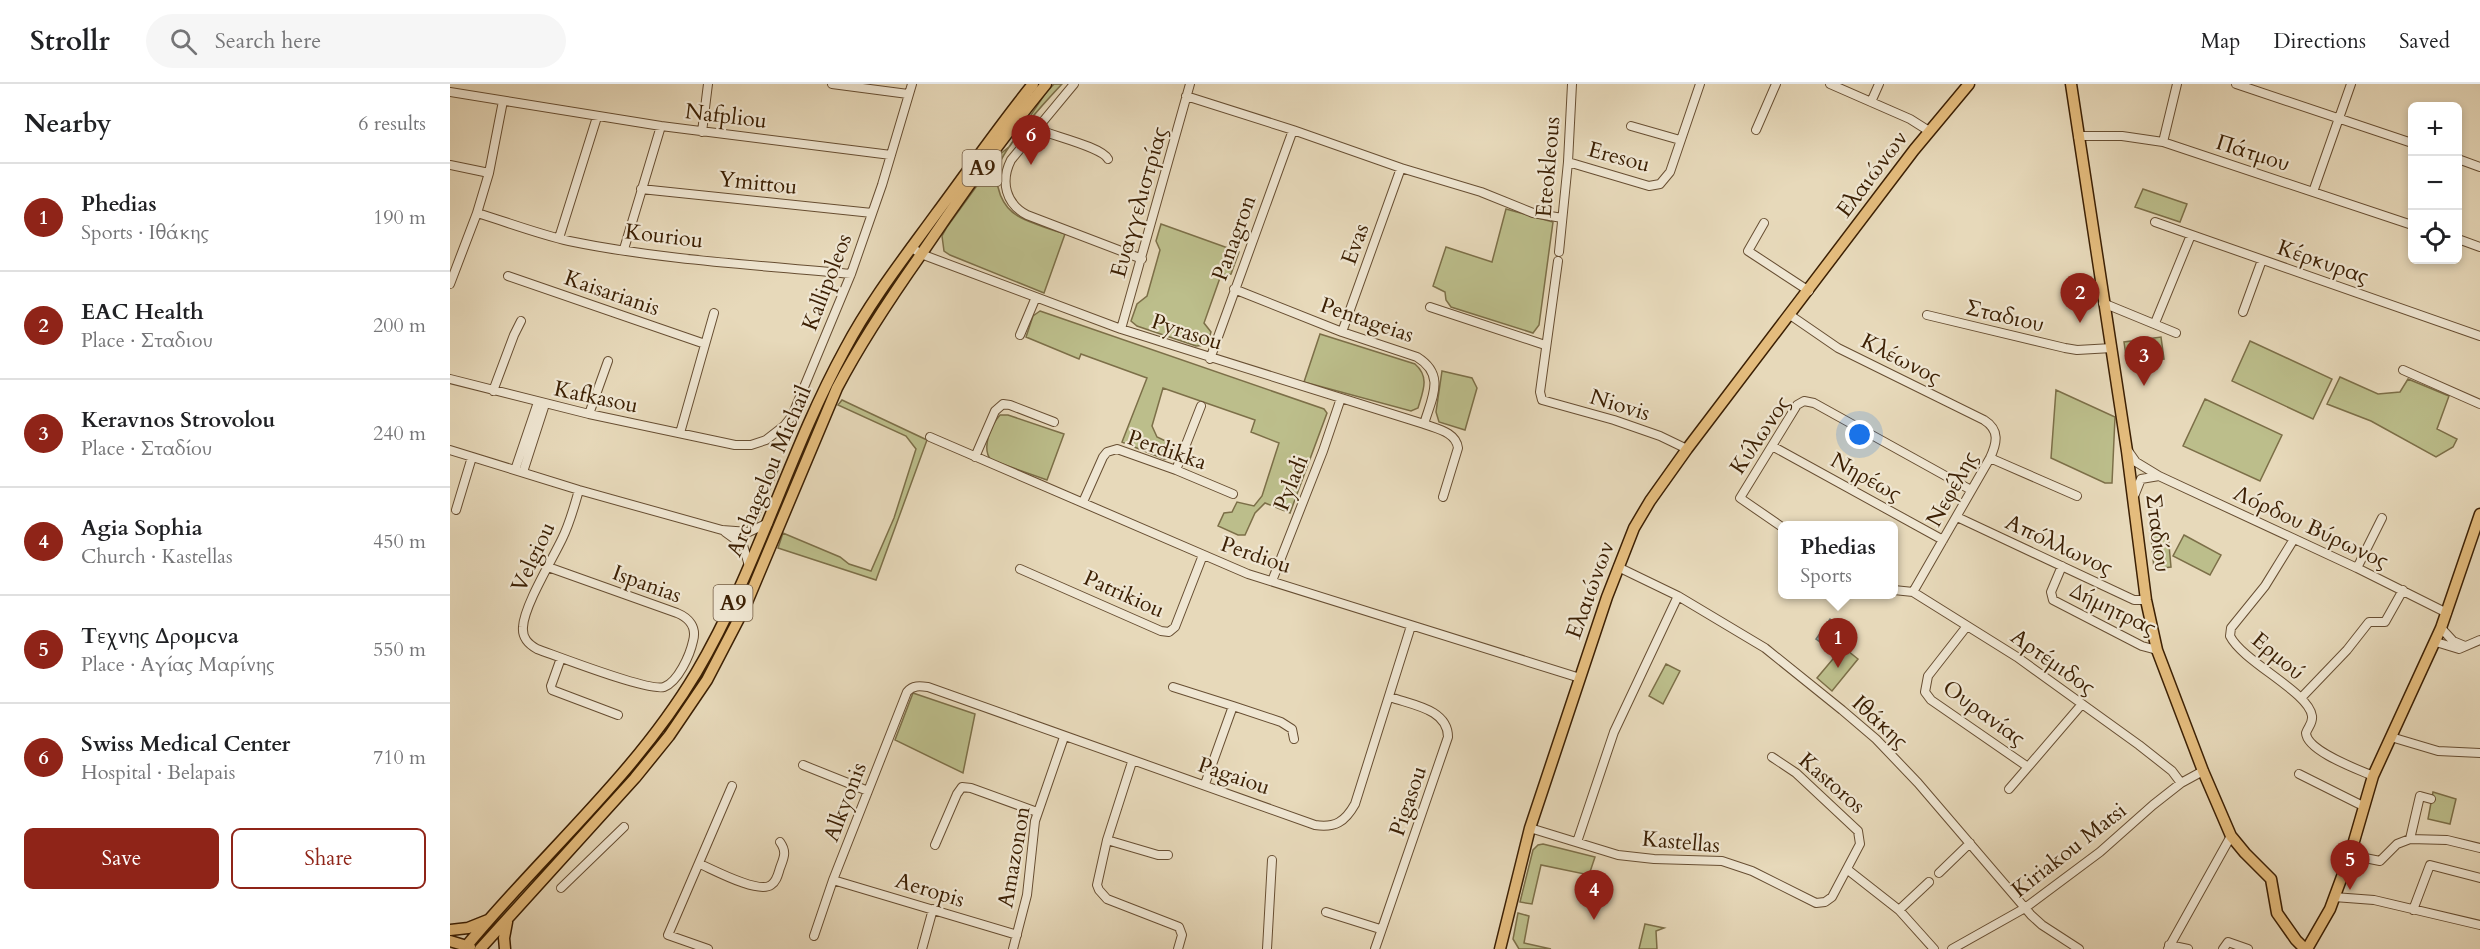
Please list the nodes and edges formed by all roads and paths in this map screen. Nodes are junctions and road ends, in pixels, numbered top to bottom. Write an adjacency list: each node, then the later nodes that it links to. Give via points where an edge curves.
1 (708, 84): 31 (street)
2 (832, 84): 19 (street)
3 (912, 84): 19 (street, Kallipoleos)
4 (1033, 84): 55 (main road, Archagelou Michail / A9)
5 (1046, 84): 58 (main road, Archagelou Michail / A9)
6 (1074, 84): 27 (street)
7 (1190, 84): 20 (street, Ευαγγελιστρίας)
8 (1572, 84): 39 (street, Eteokleous)
9 (1700, 84): 33 (street, Eresou)
10 (1776, 84): 29 (street)
11 (1830, 84): 22 (street)
12 (1879, 84): 22 (street)
13 (1969, 84): 30 (main road, Ελαιώνων)
14 (2072, 84): 32 (main road, Σταδίου)
15 (2177, 84): 34 (street)
16 (2236, 84): 24 (street)
17 (2351, 84): 24 (street)
18 (450, 92): 21 (street, Nafpliou)
19 (908, 94): 36 (street, Kallipoleos)
20 (1186, 96): 28 (street); 59 (street, Ευαγγελιστρίας)
21 (503, 101): 23 (street, Nafpliou); 43 (street)
22 (1870, 102): 30 (street)
23 (597, 117): 25 (street, Nafpliou); 53 (street)
24 (2339, 117): 35 (street); 45 (street)
25 (661, 126): 31 (street, Nafpliou); 44 (street)
26 (1631, 126): 33 (street)
27 (1037, 129): 37 (street, via 1097,149); 59 (street, via 1007,168 1006,188 1014,206 1027,215)
28 (1293, 130): 42 (street); 64 (street, Panagron)
29 (1756, 130)
30 (1929, 130): 65 (main road, Ελαιώνων)
31 (702, 132): 36 (street, Nafpliou)
32 (2078, 136): 34 (street, Πάτμου, via 2122,136); 67 (main road, Σταδίου)
33 (1680, 140): 39 (street, Eresou, via 1668,177 1655,186)
34 (2163, 142): 45 (street, Πάτμου)
35 (2408, 142)
36 (891, 155): 47 (street, Kallipoleos)
37 (1108, 159)
38 (2462, 161): 41 (street)
39 (1568, 162): 48 (street, Eteokleous)
40 (450, 165): 43 (street)
41 (2480, 167)
42 (1401, 168): 48 (street, via 1481,192 1533,213); 76 (street, Evas)
43 (489, 173): 46 (street)
44 (641, 189): 47 (street, Ymittou); 57 (street)
45 (2313, 192): 51 (street, Πάτμου)
46 (477, 213): 53 (street, Kouriou); 63 (street)
47 (872, 213): 61 (street, Kallipoleos)
48 (1562, 218): 81 (street, Eteokleous)
49 (2155, 222): 52 (street, Κέρκυρας)
50 (1764, 223): 65 (street, via 1748,251)
51 (2408, 224)
52 (2191, 235): 60 (street, Κέρκυρας); 74 (street)
53 (559, 238): 57 (street, Kouriou)
54 (2462, 241): 56 (street)
55 (911, 247): 58 (street, Pyrasou); 121 (main road, Archagelou Michail / A9, via 844,349)
56 (2480, 247)
57 (624, 249): 61 (street, Kouriou)
58 (921, 254): 66 (street, Pyrasou); 203 (main road, Archagelou Michail / A9, via 855,353 745,607 707,680 635,778)
59 (1142, 259): 75 (street, Ευαγγελιστρίας)
60 (2262, 260): 69 (street); 79 (street, Κέρκυρας)
61 (851, 274): 100 (street, Kallipoleos, via 792,416 766,440)
62 (508, 276): 80 (street, Kaisarianis)
63 (450, 284)
64 (1234, 290): 76 (street, Pentageias); 83 (street, Panagron)
65 (1809, 291): 71 (main road, Ελαιώνων)
66 (1036, 297): 75 (street, Pyrasou); 78 (street)
67 (2103, 303): 74 (street); 82 (main road, Σταδίου)
68 (1430, 307): 81 (street)
69 (2243, 312)
70 (714, 314): 80 (street)
71 (1790, 315): 96 (street, Κλέωνος, via 1838,348 1984,420); 103 (main road, Ελαιώνων)
72 (1927, 315): 82 (street, Σταδιου, via 2065,348)
73 (521, 321): 87 (street)
74 (2156, 323): 77 (street)
75 (1121, 329): 83 (street, Pyrasou)
76 (1342, 332): 95 (street, Pentageias, via 1427,363 1435,391)
77 (2176, 333)
78 (1020, 335)
79 (2480, 336)
80 (705, 344): 97 (street)
81 (1545, 345): 89 (street, Eteokleous)
82 (2112, 348): 99 (main road, Σταδίου)
83 (1210, 359): 88 (street, Pyrasou)
84 (608, 361): 93 (street)
85 (2403, 370): 91 (street)
86 (450, 379): 87 (street, Kafkasou)
87 (493, 391): 90 (street, Kafkasou)
88 (1341, 398): 95 (street, Pyrasou); 133 (street, Pyladi)
89 (1542, 400): 103 (street, Niovis, via 1623,423)
90 (542, 403): 93 (street, Kafkasou); 108 (street)
91 (2480, 404)
92 (1201, 406): 107 (street)
93 (589, 414): 97 (street, Kafkasou)
94 (1054, 422): 105 (street, via 1010,405 1000,405)
95 (1424, 424): 113 (street, Pyrasou, via 1456,440 1458,448)
96 (1995, 432): 106 (street, Νεφέλης, via 1996,445)
97 (680, 433): 100 (street, Kafkasou)
98 (930, 437): 105 (street, Perdiou)
99 (2126, 443): 109 (street, Λόρδου Βύρωνος, via 2136,462); 115 (main road, Σταδίου)
100 (735, 445)
101 (1772, 446): 111 (street, Κύλωνος, via 1797,405 1811,401); 122 (street, Κύλωνος, via 1740,498); 125 (street, Νηρέως)
102 (450, 450): 104 (street)
103 (1687, 450): 130 (main road, Ελαιώνων, via 1643,511)
104 (472, 457): 108 (street); 117 (street)
105 (975, 457): 116 (street, Perdiou)
106 (1990, 458): 111 (street, Νεφέλης); 114 (street)
107 (1176, 470): 112 (street, Perdikka); 116 (street, Perdikka, via 1123,450 1112,450 1103,457)
108 (519, 471): 110 (street)
109 (2159, 476): 115 (street, via 2140,479); 124 (street, Λόρδου Βύρωνος)
110 (579, 490): 123 (street); 128 (street, Velgiou, via 564,536)
111 (1971, 490): 119 (street, Νεφέλης)
112 (1233, 494)
113 (1443, 496)
114 (2077, 496)
115 (2134, 498): 138 (main road, Σταδίου)
116 (1083, 502): 126 (street, Perdiou)
117 (456, 510)
118 (2480, 514): 139 (main road)
119 (1957, 517): 125 (street, Νεφέλης); 127 (street, Απόλλωνος)
120 (2382, 518): 131 (street)
121 (768, 523): 123 (street, via 749,532); 129 (main road, Archagelou Michail / A9)
122 (1778, 524)
123 (722, 530): 129 (street, via 743,545)
124 (2294, 539): 131 (street, Λόρδου Βύρωνος); 153 (street, Ερμού, via 2265,586 2231,628 2230,636 2258,665)
125 (1943, 540): 136 (street, Νεφέλης)
126 (1203, 555): 132 (street, Patrikiou, via 1175,627 1169,632); 133 (street, Perdiou)
127 (2062, 566): 138 (street, Απόλλωνος, via 2133,600); 147 (street, Δήμητρας, via 2051,592 2053,600)
128 (548, 567): 143 (street, Velgiou, via 524,622); 148 (street, Ispanias, via 677,613 689,620 694,629 692,645 676,677 664,687 644,686)
129 (749, 567): 204 (main road, Archagelou Michail / A9, via 712,644 657,732)
130 (1618, 567): 137 (street, Ιθάκης); 149 (main road, Ελαιώνων)
131 (2357, 568): 135 (street, Λόρδου Βύρωνος)
132 (1020, 569)
133 (1272, 580): 140 (street, Perdiou)
134 (1898, 590): 136 (street)
135 (2403, 590): 139 (street, Λόρδου Βύρωνος); 153 (street, via 2385,622 2369,622)
136 (1913, 591): 141 (street, Αρτέμιδος)
137 (1678, 596): 182 (street, via 1614,732); 183 (street, Ιθάκης, via 1765,648 1842,710 1876,739)
138 (2146, 600): 147 (main road, Σταδίου)
139 (2447, 613): 142 (main road)
140 (1411, 626): 149 (street, Perdiou); 152 (street, Pagaiou)
141 (1967, 626): 154 (street, Αρτέμιδος); 164 (street, Ουρανίας, via 1928,676 1926,692 1931,700)
142 (2441, 628): 145 (main road); 146 (street)
143 (525, 639): 148 (street, Ispanias, via 537,649)
144 (2480, 640): 146 (street)
145 (2436, 642): 146 (street); 158 (main road)
146 (2465, 647)
147 (2157, 650): 165 (main road, Σταδίου)
148 (561, 657): 156 (street, via 552,690)
149 (1580, 678): 177 (main road, Ελαιώνων)
150 (916, 686): 157 (street, Pagaiou); 172 (street, Alkyonis, via 907,692)
151 (1173, 687): 155 (street)
152 (1390, 697): 169 (street, Pagaiou, via 1355,804 1341,823 1315,825); 206 (street, Pigasou, via 1435,712 1444,721 1448,737)
153 (2301, 698): 167 (street, Ερμού, via 2312,715 2306,733 2309,743)
154 (2082, 704): 164 (street, Ουρανίας); 168 (street, Αρτέμιδος, via 2172,771)
155 (1233, 706): 159 (street, via 1281,722 1292,729); 169 (street)
156 (618, 715)
157 (1064, 737): 162 (street, Pagaiou); 175 (street, Amazonon)
158 (2391, 737): 160 (street, via 2438,751); 167 (main road)
159 (1294, 740)
160 (2480, 753)
161 (1772, 757): 190 (street, Kastoros, via 1796,773 1858,831 1860,844)
162 (1132, 762): 169 (street, Pagaiou); 180 (street)
163 (803, 765): 172 (street)
164 (2028, 767): 171 (street, Ουρανίας)
165 (2203, 771): 168 (street, Kiriakou Matsi); 178 (main road, Σταδίου)
166 (2299, 774): 174 (street)
167 (2373, 776): 174 (main road)
168 (2181, 783): 198 (street, Kiriakou Matsi, via 2100,852)
169 (1205, 784)
170 (732, 786): 189 (street)
171 (2009, 789)
172 (868, 791): 193 (street, Alkyonis)
173 (2431, 799): 179 (street, via 2420,796)
174 (2363, 806): 187 (main road)
175 (1037, 812): 184 (street, via 962,787); 208 (street, Amazonon, via 1027,895)
176 (624, 827): 195 (street)
177 (1530, 828): 182 (street, Kastellas); 220 (main road, Ελαιώνων)
178 (2231, 836): 211 (street); 227 (main road, Σταδίου, via 2271,879 2277,914)
179 (2410, 839): 185 (street, via 2447,840); 187 (street, via 2397,844 2380,861)
180 (1107, 840): 186 (street); 217 (street, via 1097,878 1102,895 1180,928)
181 (780, 842): 189 (street, via 785,854 776,880 766,887 754,887)
182 (1577, 842): 197 (street, Kastellas, via 1618,855 1722,861 1811,901)
183 (1970, 843): 191 (street); 198 (street, Ιθάκης)
184 (935, 845)
185 (2480, 848)
186 (1168, 855)
187 (2350, 855): 196 (main road)
188 (1272, 860): 218 (street)
189 (700, 864): 214 (street, via 668,935)
190 (1848, 870): 197 (street, Kastoros); 200 (street)
191 (1938, 873)
192 (2480, 878): 201 (street, via 2430,865)
193 (833, 880): 199 (street, Aeropis); 209 (street, Alkyonis)
194 (1929, 882): 200 (street)
195 (561, 888)
196 (2334, 897): 201 (street, via 2374,900); 227 (main road)
197 (1825, 902)
198 (2025, 908): 222 (street, Kiriakou Matsi); 223 (street, Ιθάκης, via 2042,925)
199 (933, 909): 208 (street, Aeropis); 215 (street)
200 (1899, 910): 221 (street)
201 (2413, 910): 205 (street)
202 (1326, 912): 206 (street)
203 (508, 918): 212 (main road, Archagelou Michail / A9); 213 (main road)
204 (491, 919): 207 (main road); 212 (main road, Archagelou Michail / A9)
205 (2480, 925)
206 (1380, 929): 219 (street, Pigasou)
207 (450, 930)
208 (1017, 935): 216 (street, Amazonon)
209 (814, 936)
210 (450, 941): 212 (main road)
211 (2169, 947): 224 (street)
212 (471, 948)
213 (505, 949)
214 (708, 949)
215 (922, 949)
216 (1013, 949)
217 (1178, 949)
218 (1267, 949)
219 (1375, 949)
220 (1500, 949)
221 (1934, 949)
222 (1952, 949)
223 (2079, 949)
224 (2188, 949)
225 (2223, 949): 226 (street, via 2228,942)
226 (2248, 949)
227 (2306, 949)

